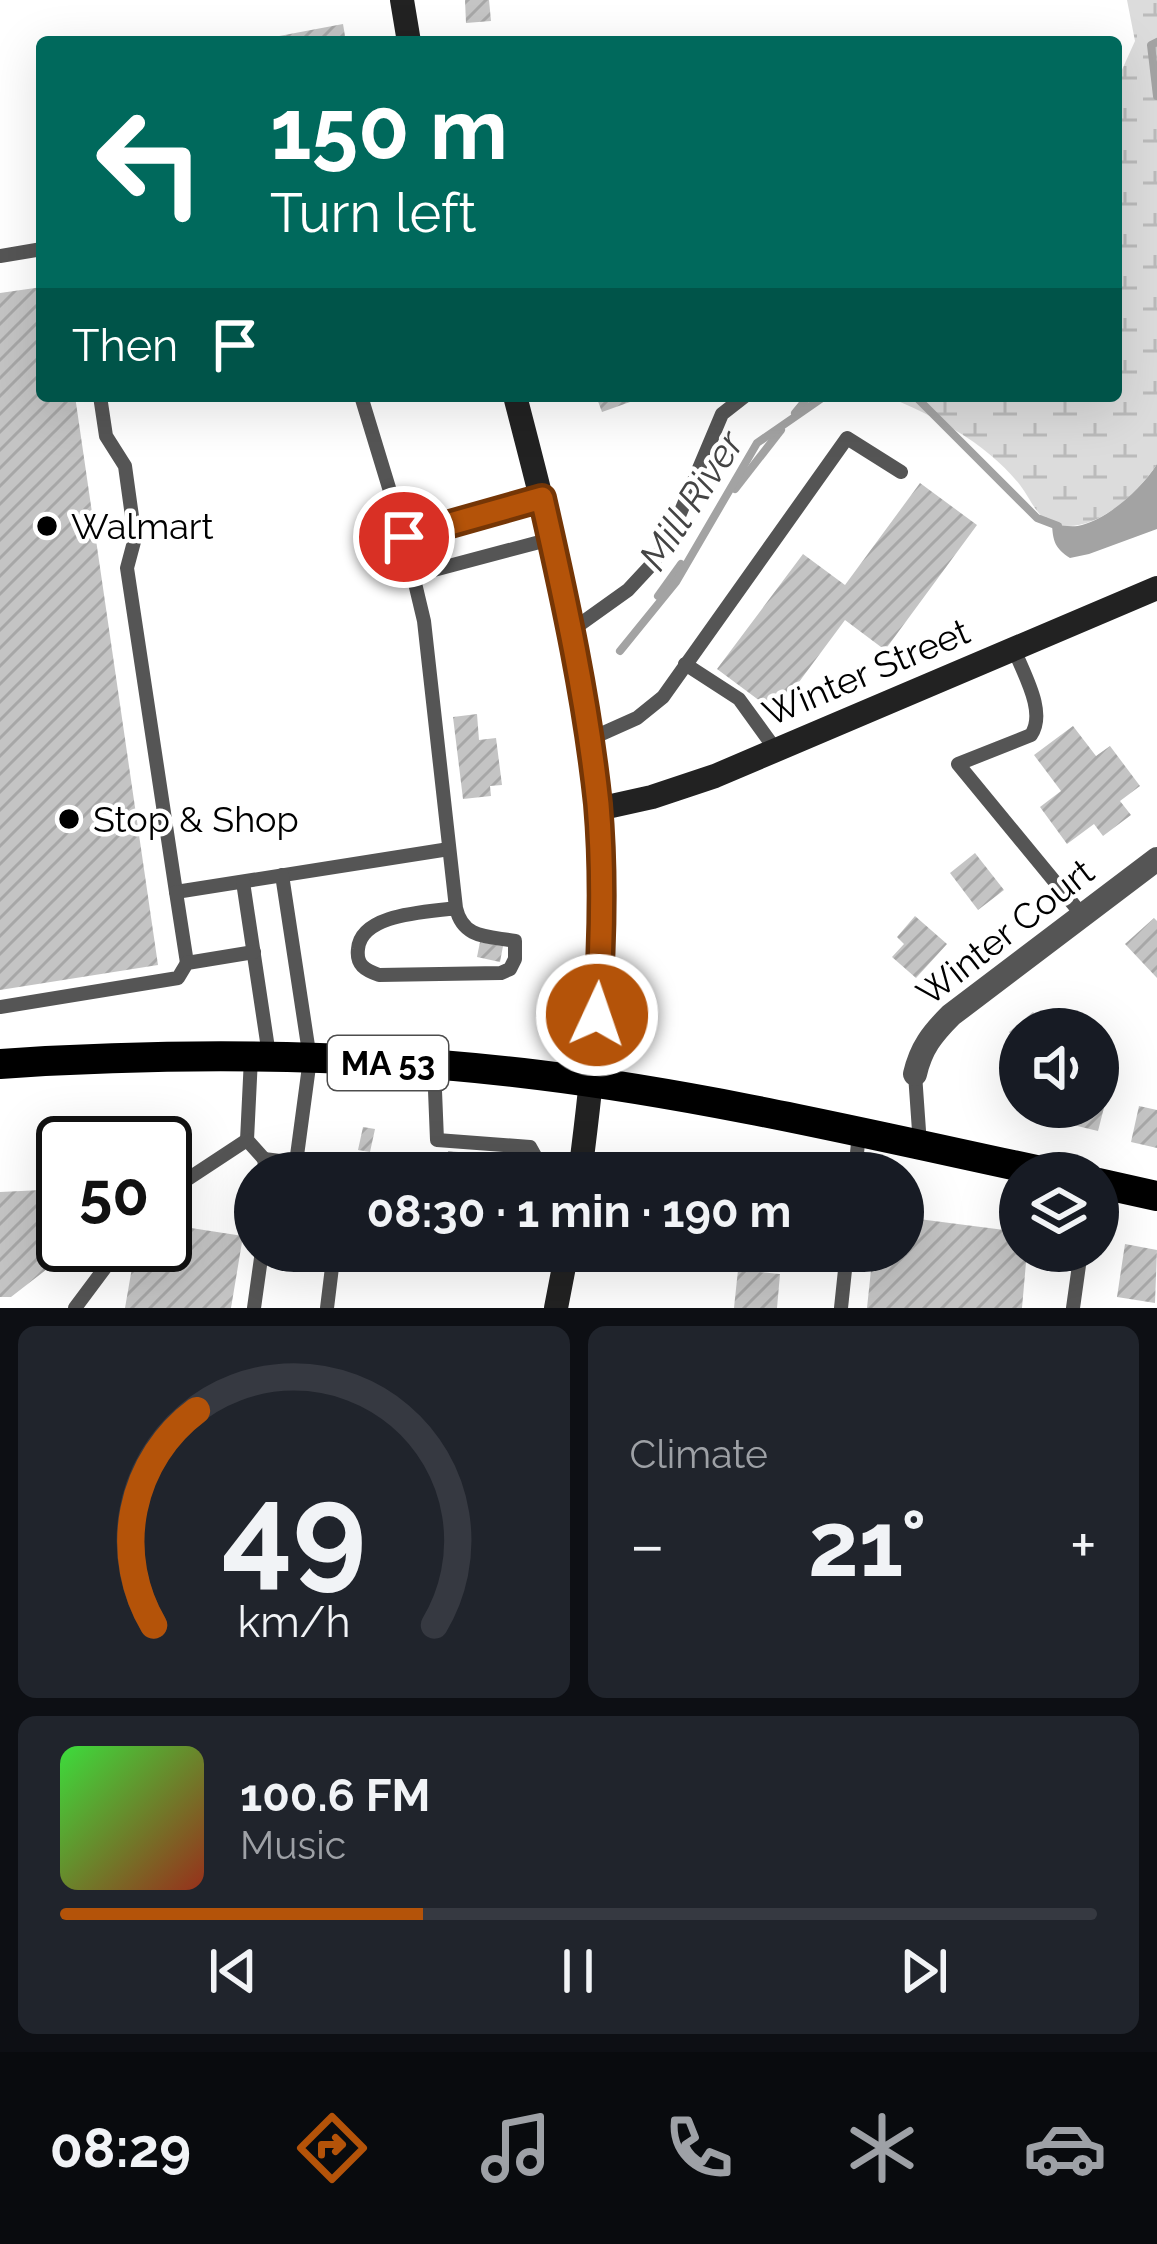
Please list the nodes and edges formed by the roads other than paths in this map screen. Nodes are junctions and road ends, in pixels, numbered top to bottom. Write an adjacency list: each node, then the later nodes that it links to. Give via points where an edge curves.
1 (403, 0): 2 (main road)
2 (408, 36)
3 (36, 250): 4 (lane)
4 (0, 256)
5 (101, 402): 25 (lane, via 106,436 125,466 135,538 127,568)
6 (364, 402): 11 (lane)
7 (517, 402): 10 (main road)
8 (737, 402): 15 (lane, via 722,414 654,562)
9 (901, 472): 17 (lane, via 848,439)
10 (542, 498): 11 (lane); 12 (main road)
11 (404, 537): 13 (lane)
12 (551, 539): 13 (lane); 15 (main road)
13 (415, 575): 21 (lane)
14 (1157, 588): 16 (main road, Winter Street)
15 (572, 630): 18 (main road)
16 (1014, 649): 19 (main road, Winter Street); 27 (lane, via 1036,727 958,764)
17 (685, 664): 18 (lane, via 650,708); 19 (lane, via 739,699)
18 (590, 740): 20 (main road)
19 (776, 750): 20 (main road, Winter Street)
20 (598, 809): 36 (main road, via 599,989)
21 (449, 850): 23 (lane); 26 (lane)
22 (1157, 859): 27 (street, Winter Court)
23 (282, 874): 24 (lane); 32 (lane)
24 (243, 882): 25 (lane); 28 (lane)
25 (176, 892): 29 (lane)
26 (456, 908): 26 (lane, via 382,920 358,941 357,959 379,975 510,969 515,941 466,929)
27 (1083, 916): 35 (street, Winter Court, via 951,1015 920,1052)
28 (254, 952): 29 (lane); 31 (lane)
29 (187, 963): 30 (lane, via 178,978)
30 (0, 1007)
31 (260, 1058): 32 (main road, MA 53); 33 (main road, MA 53); 38 (lane)
32 (310, 1059): 34 (main road, MA 53); 41 (lane)
33 (0, 1064)
34 (434, 1066): 36 (main road, MA 53); 42 (lane, via 437,1140)
35 (915, 1074): 39 (lane, Winter Court)
36 (590, 1082): 37 (main road, MA 53); 43 (main road)
37 (859, 1133): 39 (main road, MA 53); 44 (lane)
38 (247, 1140): 40 (lane); 46 (lane)
39 (920, 1145): 45 (main road, MA 53)
40 (255, 1152)
41 (297, 1152)
42 (533, 1152)
43 (582, 1152)
44 (857, 1152)
45 (999, 1162)
46 (192, 1176)
47 (1119, 1188): 48 (main road)
48 (1157, 1196)
49 (102, 1272): 55 (lane)
50 (259, 1272): 56 (lane)
51 (331, 1272): 57 (lane)
52 (563, 1272): 58 (main road)
53 (845, 1272): 59 (lane)
54 (1078, 1272): 60 (lane)
55 (75, 1308)
56 (254, 1308)
57 (327, 1308)
58 (556, 1308)
59 (841, 1308)
60 (1073, 1308)

